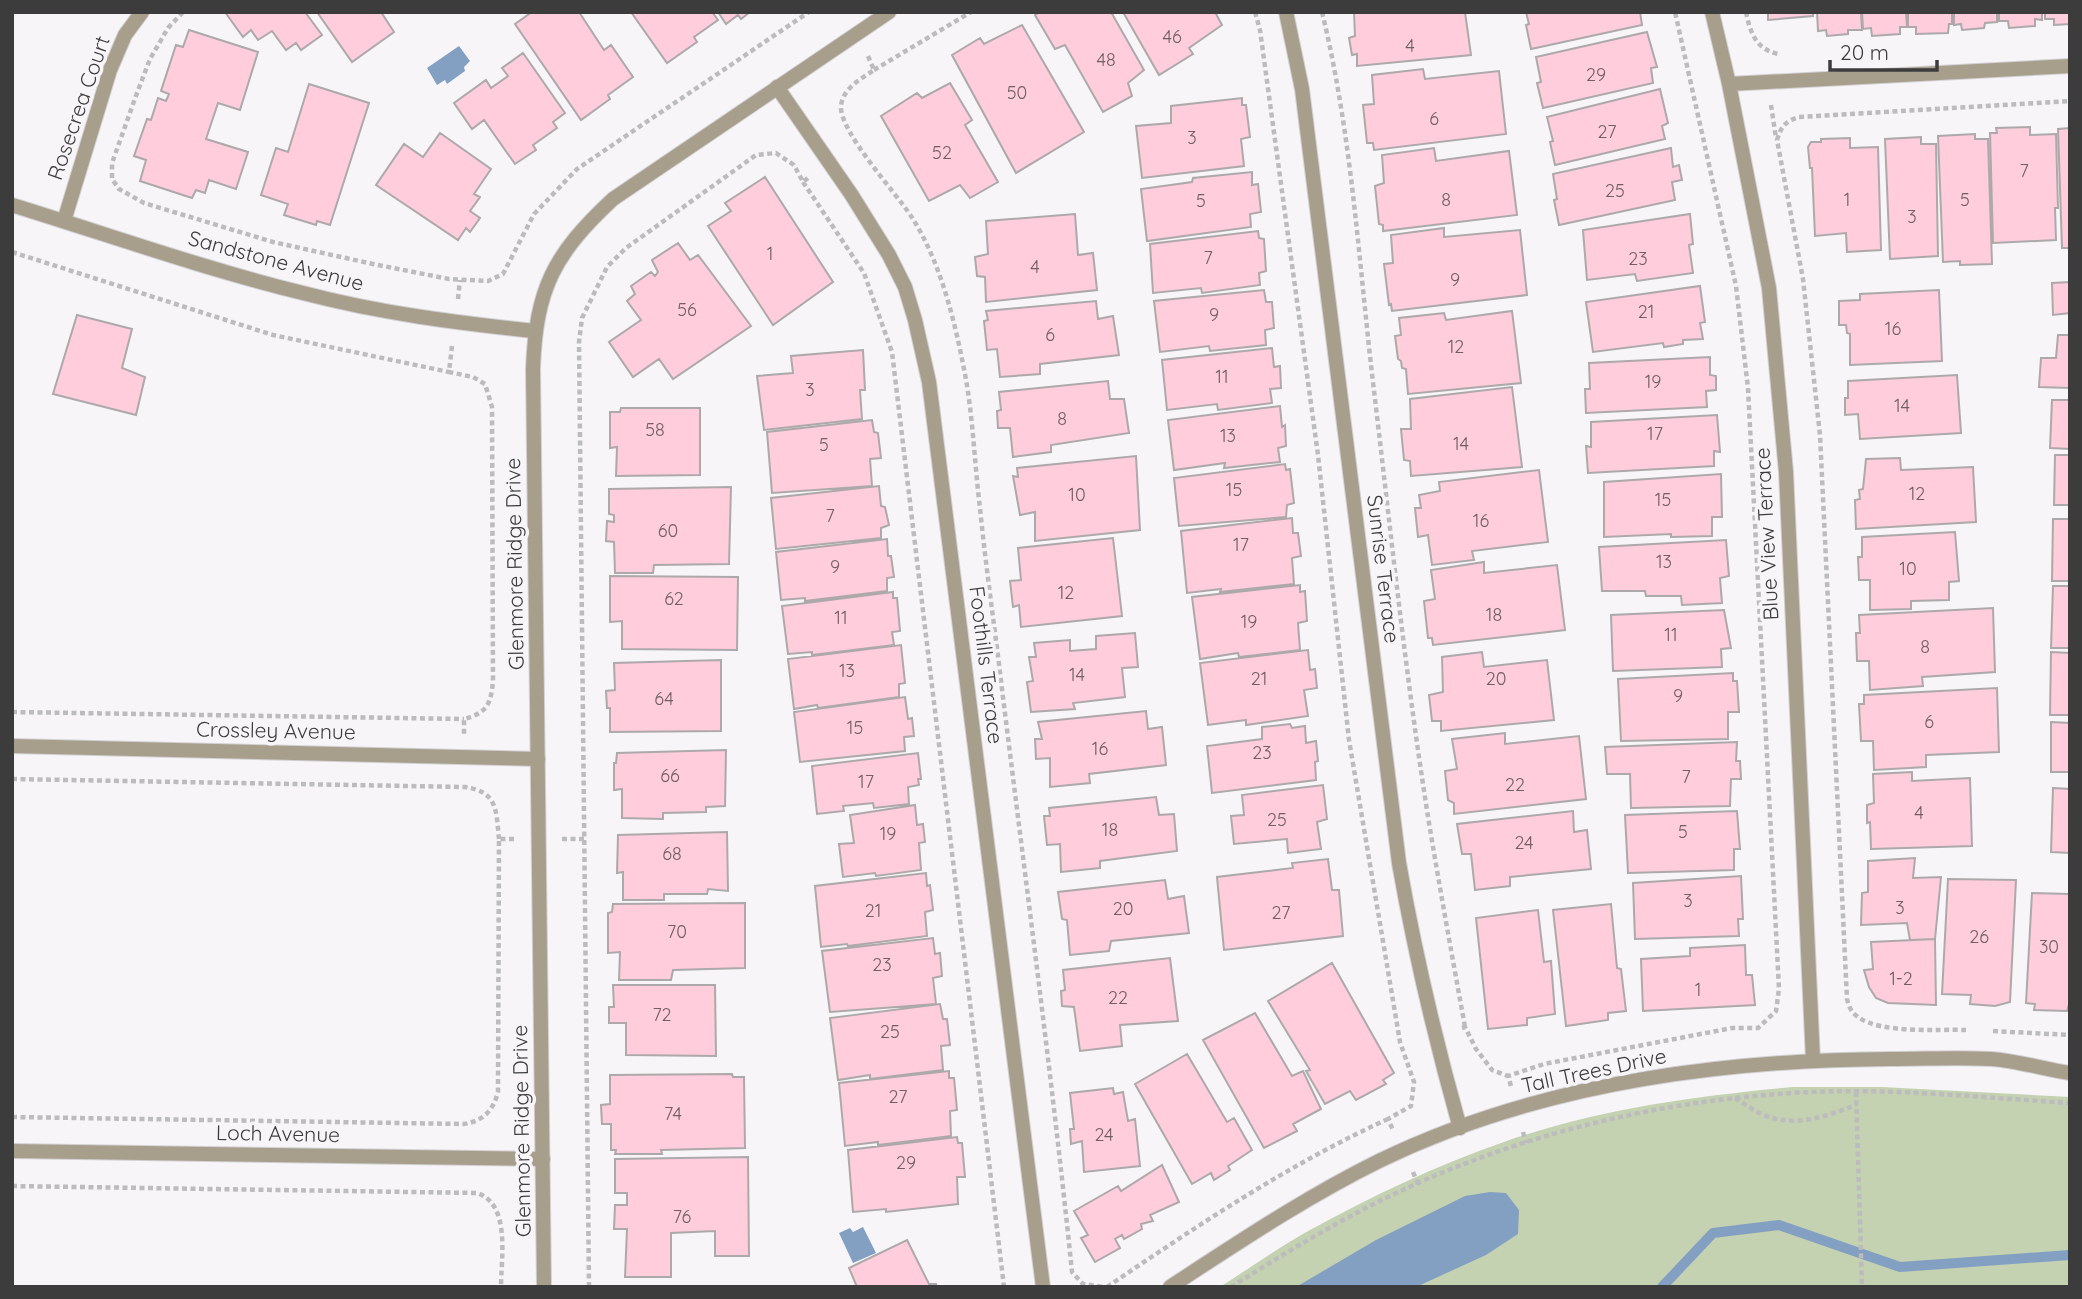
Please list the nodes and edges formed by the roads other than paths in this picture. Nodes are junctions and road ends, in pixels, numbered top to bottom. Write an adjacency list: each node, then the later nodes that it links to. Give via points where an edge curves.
1 (142, 12): 9 (street, Rosecrea Court, via 125,35 110,70)
2 (889, 12): 7 (street, Glenmore Ridge Drive)
3 (1286, 12): 15 (street, Sunrise Terrace, via 1302,89 1399,863 1415,956)
4 (1712, 12): 6 (street, Blue View Terrace)
5 (2070, 66): 6 (street)
6 (1729, 84): 13 (street, Blue View Terrace, via 1769,288 1786,472)
7 (777, 87): 10 (street, Glenmore Ridge Drive, via 613,199 585,225 559,259 543,294); 19 (street, Foothills Terrace, via 890,256 905,287 929,382)
8 (12, 205): 9 (street, Sandstone Avenue)
9 (64, 221): 10 (street, Sandstone Avenue, via 305,294 455,322)
10 (535, 331): 12 (street, Glenmore Ridge Drive)
11 (12, 746): 12 (street, Crossley Avenue)
12 (538, 759): 17 (street, Glenmore Ridge Drive)
13 (1813, 1060): 14 (street, Tall Trees Drive, via 1993,1059); 15 (street, Tall Trees Drive, via 1641,1077)
14 (2070, 1073)
15 (1460, 1128): 20 (street, Tall Trees Drive, via 1381,1160 1286,1212)
16 (12, 1151): 17 (street, Loch Avenue)
17 (543, 1159): 18 (street, Glenmore Ridge Drive)
18 (544, 1287)
19 (1043, 1287)
20 (1170, 1287)

